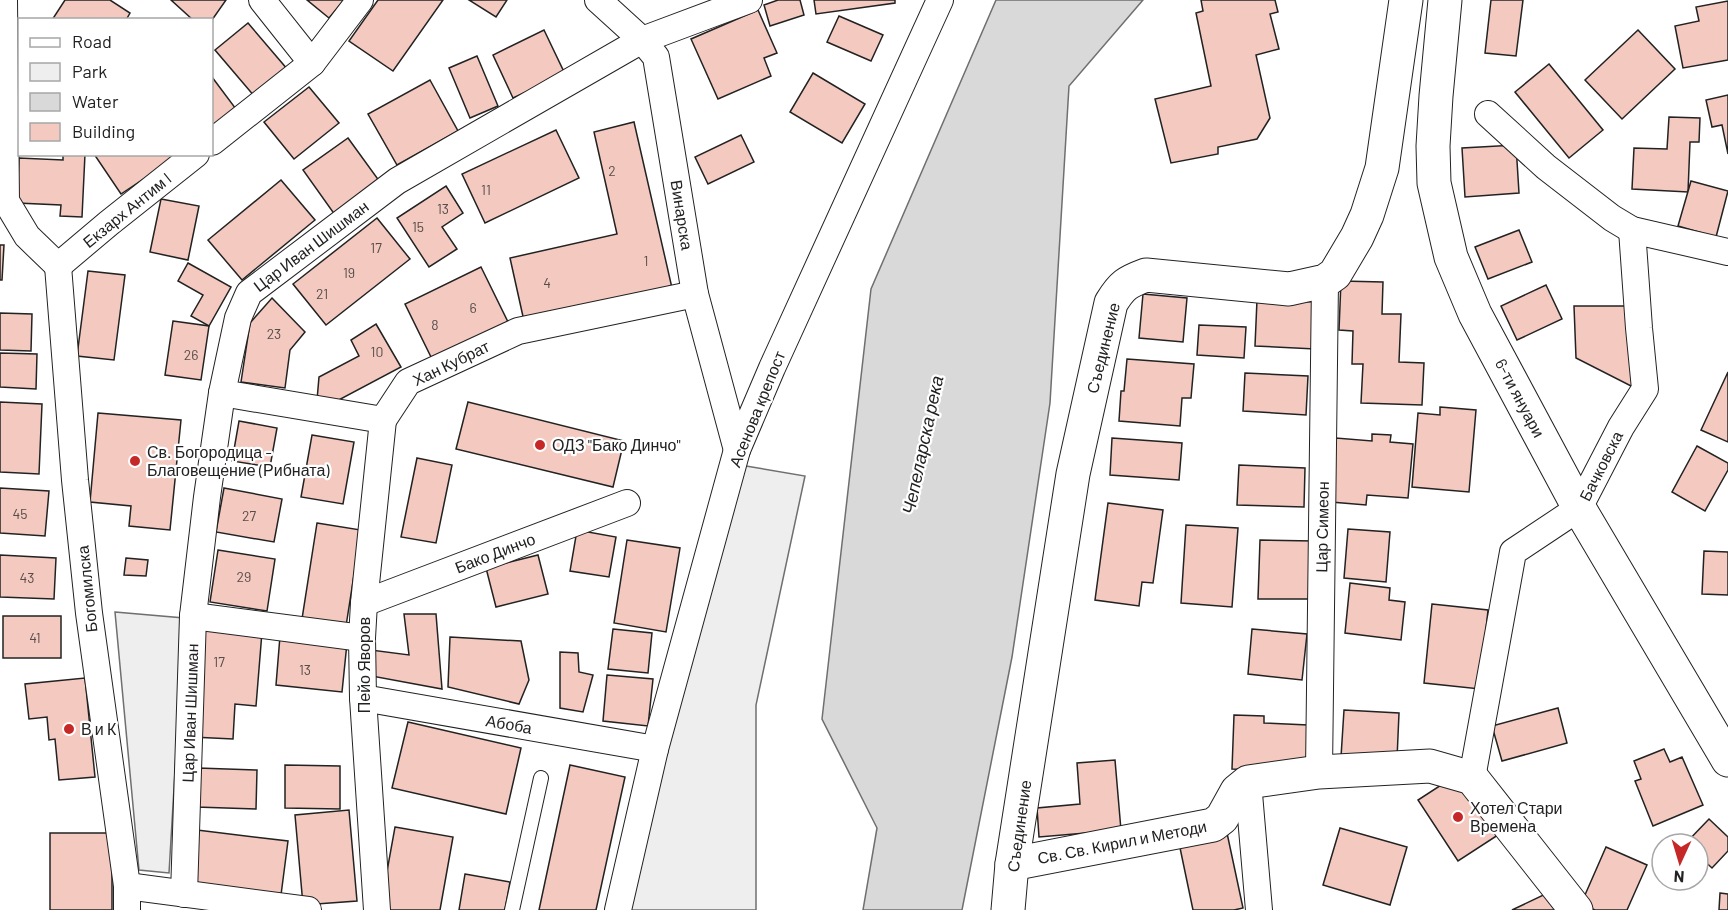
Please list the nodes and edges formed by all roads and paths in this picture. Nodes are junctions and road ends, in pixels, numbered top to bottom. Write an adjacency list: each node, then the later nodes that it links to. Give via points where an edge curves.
1 (4, 0): 16 (street, via 6,201 27,236)
2 (261, 0): 10 (street)
3 (360, 0): 10 (street)
4 (598, 0): 9 (street, Винарска)
5 (748, 0): 9 (street, Цар Иван Шишман)
6 (940, 0): 21 (street, Асенова крепост)
7 (1406, 0): 17 (street, via 1382,168 1357,237 1335,274)
8 (1445, 0): 23 (street, 6-ти януари, via 1433,146 1434,183 1450,257 1475,314)
9 (642, 40): 18 (street, Винарска, via 656,57); 19 (street, Цар Иван Шишман, via 397,181 249,293 238,318)
10 (312, 63): 12 (street)
11 (1488, 114): 14 (street, via 1546,166)
12 (213, 141)
13 (193, 156): 16 (street, Екзарх Антим I)
14 (1632, 230): 15 (street); 23 (street, Бачковска, via 1645,389)
15 (1728, 252)
16 (58, 266): 36 (street, Богомилска, via 89,612)
17 (1325, 281): 30 (street, Цар Симеон); 34 (street, Съединение, via 1289,289 1146,275 1120,289 1111,303 1073,474)
18 (695, 294): 20 (street, Хан Кубрат, via 518,331 408,382); 21 (street, Винарска)
19 (222, 393): 20 (street); 25 (street, Цар Иван Шишман)
20 (383, 420): 24 (street, Пейо Яворов)
21 (737, 450): 28 (street, Асенова крепост)
22 (627, 503): 24 (street, Бако Динчо)
23 (1580, 508): 29 (street, 6-ти януари); 32 (street, Бачковска, via 1513,552)
24 (364, 603): 26 (street, Пейо Яворов)
25 (193, 616): 26 (street); 35 (street, Цар Иван Шишман)
26 (362, 638): 27 (street, Пейо Яворов)
27 (363, 698): 28 (street, Абоба); 38 (street, Пейо Яворов)
28 (655, 749): 40 (street, Асенова крепост)
29 (1728, 760)
30 (1319, 772): 32 (street, via 1430,766); 33 (street)
31 (541, 778): 39 (lane)
32 (1472, 778): 43 (street)
33 (1248, 782): 34 (street, Св. Св. Кирил и Методи, via 1237,790 1222,818 1213,825); 42 (street)
34 (1012, 864): 41 (street, Съединение)
35 (184, 894): 36 (street); 37 (street)
36 (127, 898)
37 (308, 910)
38 (377, 910)
39 (512, 910)
40 (618, 910)
41 (1008, 910)
42 (1258, 910)
43 (1576, 910)

